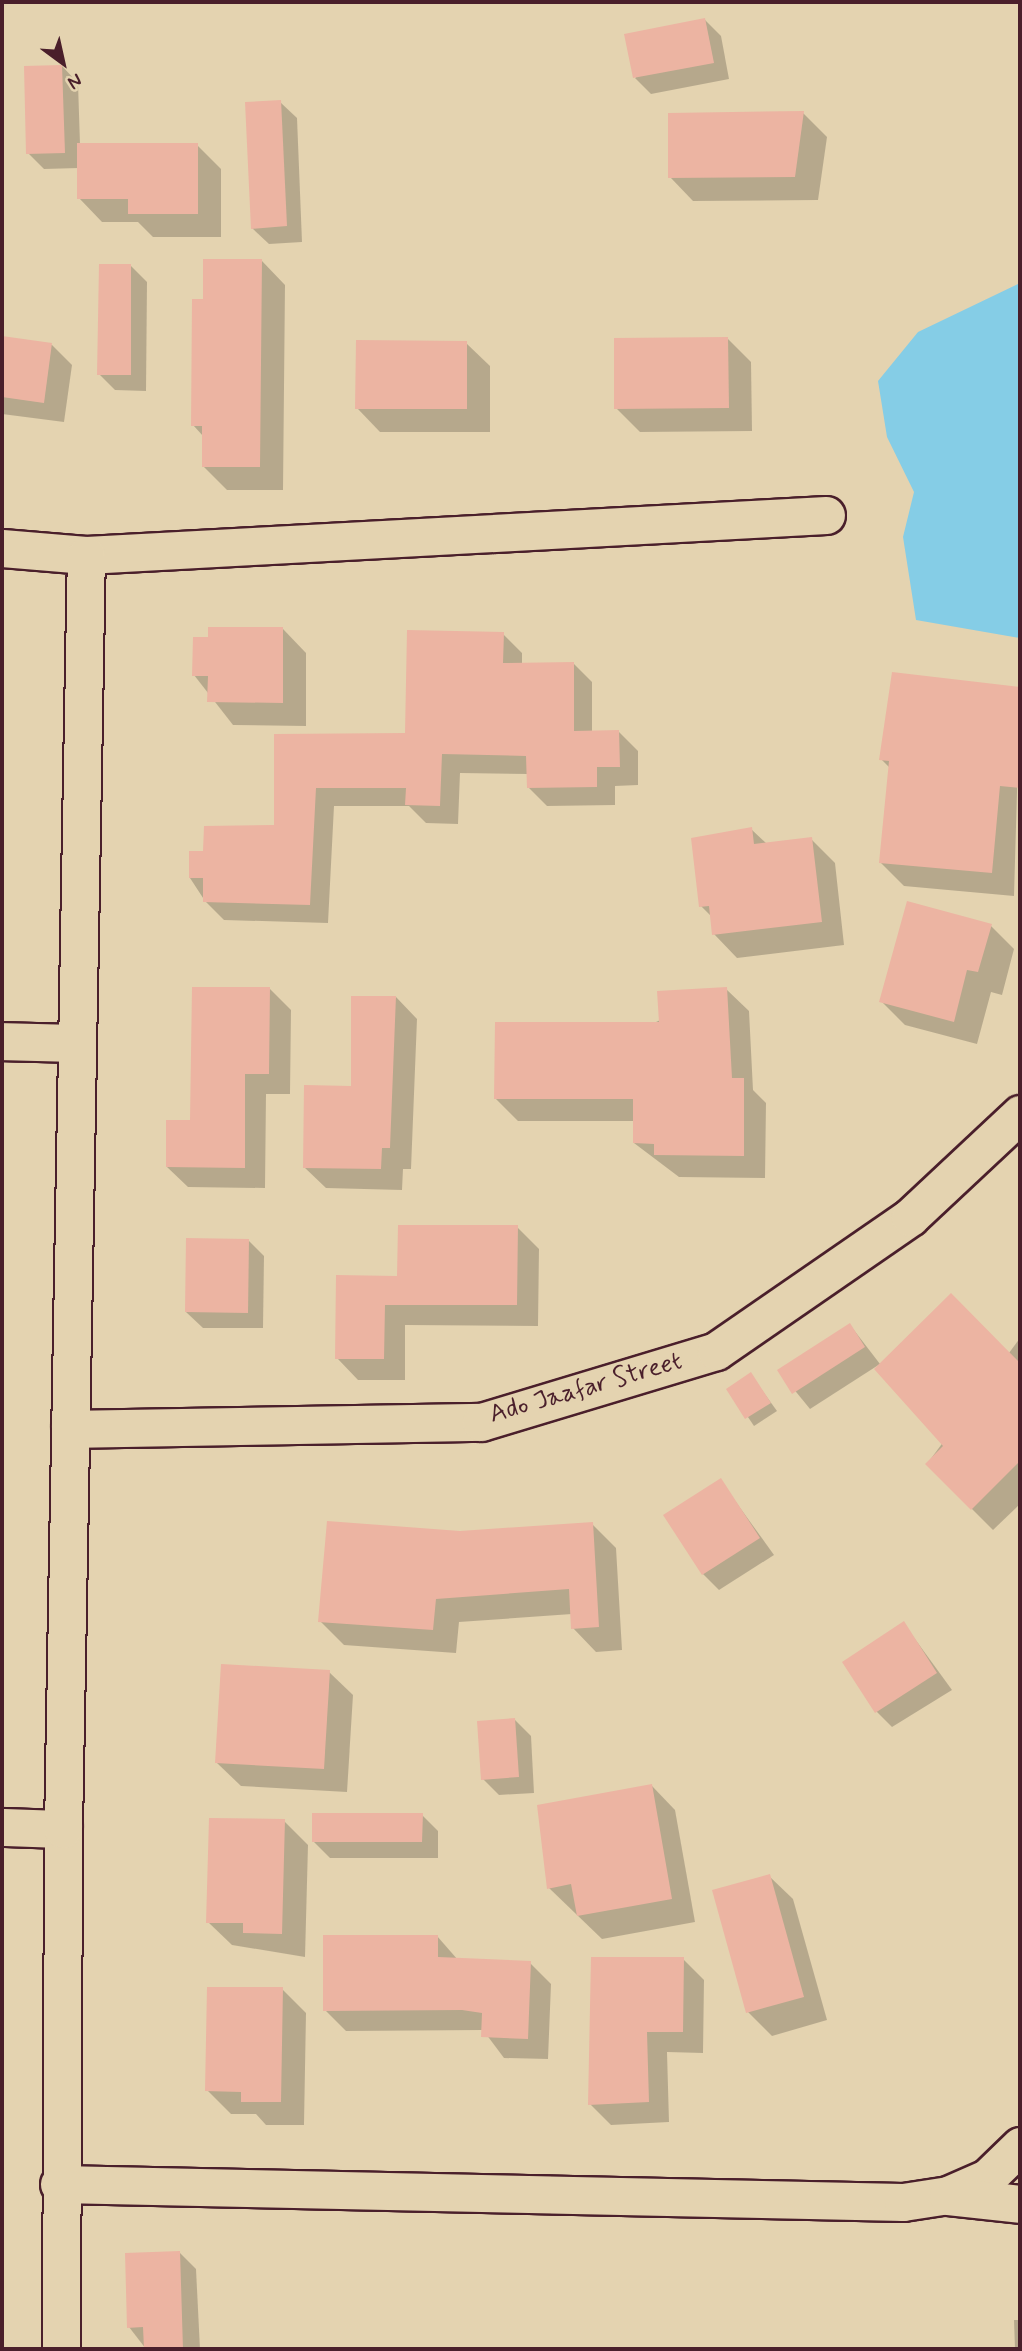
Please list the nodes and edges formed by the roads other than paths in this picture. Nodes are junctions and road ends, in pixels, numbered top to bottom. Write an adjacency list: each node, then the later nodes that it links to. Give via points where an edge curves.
1 (826, 515): 3 (street)
2 (2, 548): 3 (street)
3 (86, 555): 5 (street)
4 (2, 1041): 5 (street)
5 (76, 1043): 7 (street)
6 (1020, 1114): 7 (street, Ado Jaafar Street, via 910,1217 716,1351 481,1422)
7 (70, 1429): 9 (street)
8 (2, 1827): 9 (street)
9 (63, 1829): 11 (street)
10 (1020, 2146): 12 (street, via 987,2178)
11 (59, 2184): 12 (street, via 903,2202); 14 (street)
12 (948, 2196): 13 (street)
13 (1020, 2204)
14 (61, 2349)

